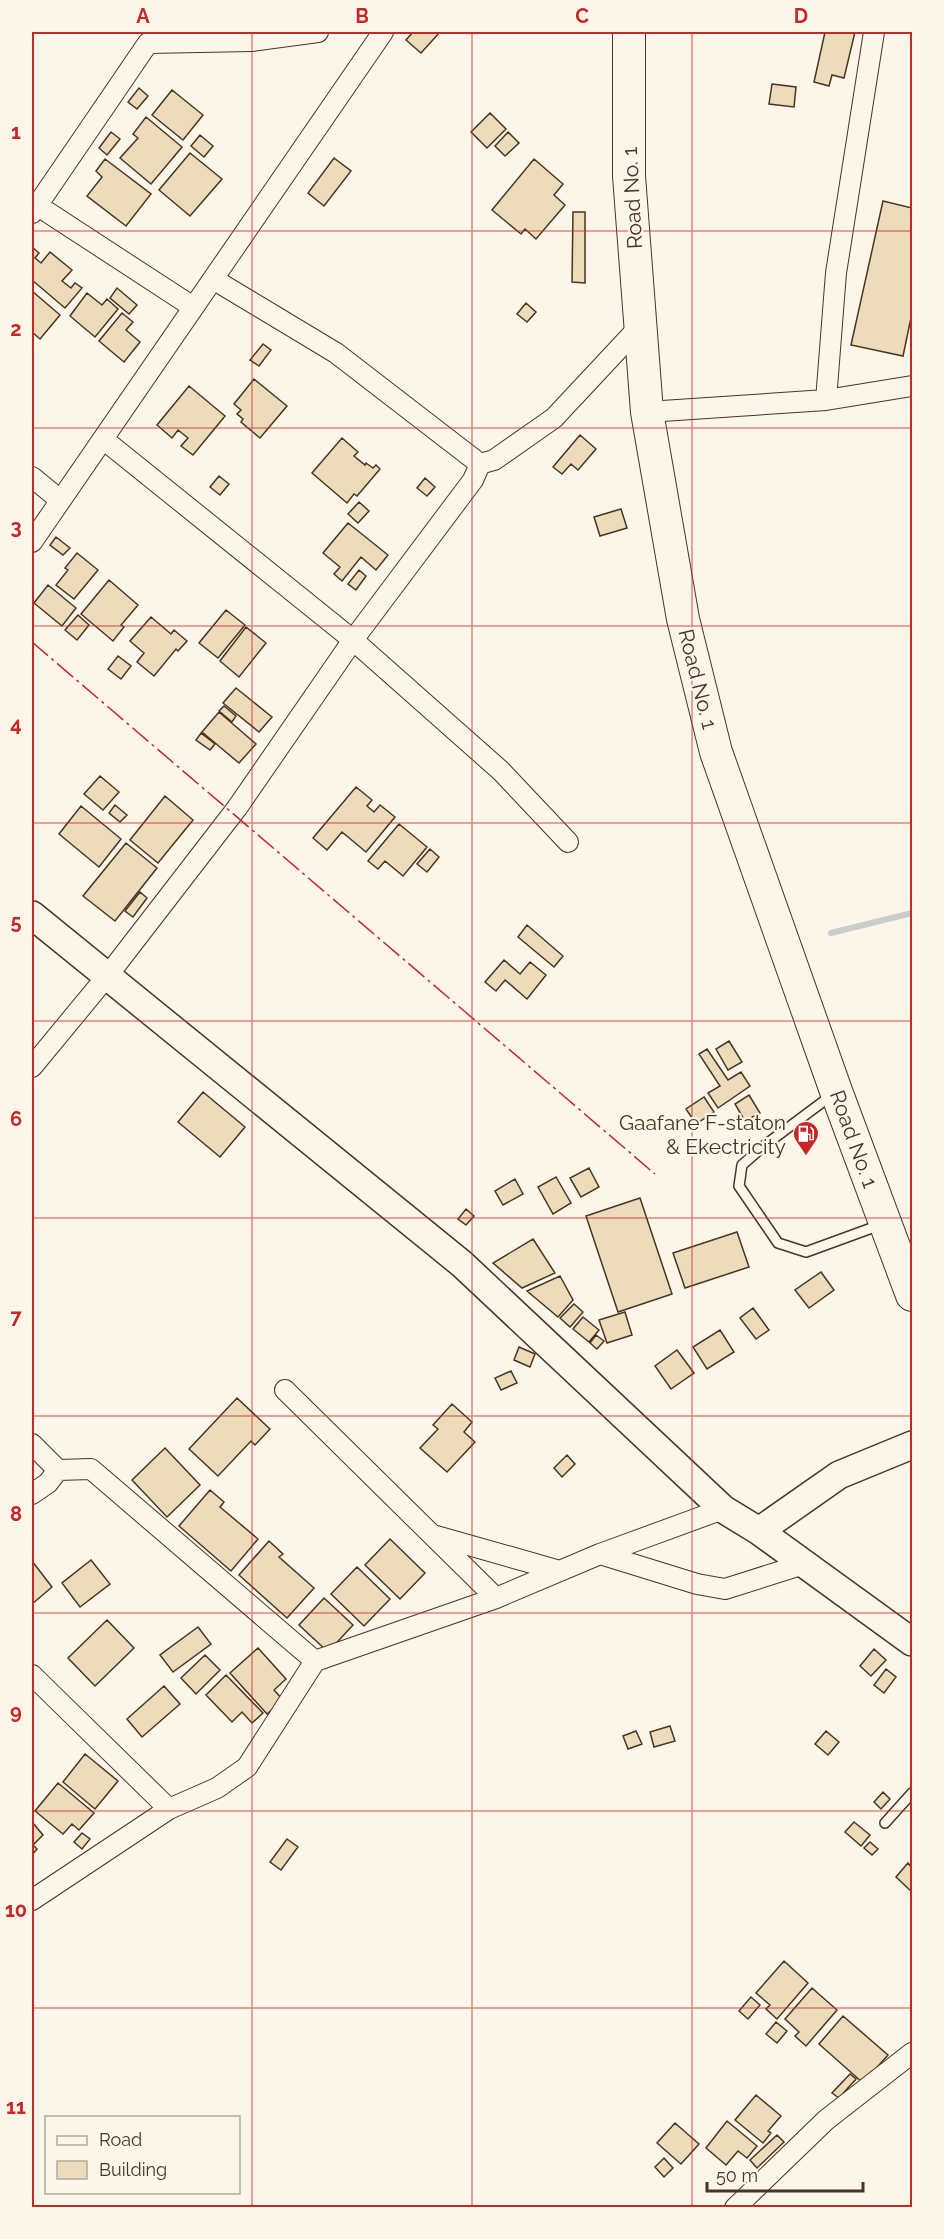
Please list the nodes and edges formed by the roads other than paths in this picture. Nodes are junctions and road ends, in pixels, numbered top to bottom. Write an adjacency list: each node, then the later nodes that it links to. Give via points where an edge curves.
1 (318, 32): 5 (street, via 252,41)
2 (383, 32): 7 (street)
3 (629, 32): 9 (highway, Road No. 1, via 628,176)
4 (874, 32): 11 (street, via 836,273)
5 (143, 37): 6 (street)
6 (33, 207): 8 (street)
7 (213, 279): 8 (street); 14 (street, via 336,353)
8 (193, 307): 13 (street)
9 (640, 326): 12 (highway, Road No. 1); 14 (street, via 554,418 494,460)
10 (912, 386): 11 (street)
11 (826, 400): 12 (street)
12 (646, 412): 23 (highway, Road No. 1, via 683,619 716,752)
13 (103, 439): 16 (street); 18 (street)
14 (480, 464): 18 (street, via 473,480)
15 (32, 477): 16 (street)
16 (60, 500): 17 (street)
17 (32, 542)
18 (353, 640): 19 (street, via 501,771); 21 (street, via 237,808)
19 (568, 842)
20 (32, 915): 21 (main road)
21 (107, 977): 22 (street); 31 (main road, via 462,1264)
22 (32, 1066)
23 (836, 1091): 24 (highway, Road No. 1); 24 (lane, via 742,1165 739,1186 778,1244 806,1252)
24 (885, 1223): 25 (highway, Road No. 1)
25 (912, 1295)
26 (285, 1390): 33 (street)
27 (32, 1443): 29 (street)
28 (912, 1445): 32 (main road, via 839,1475)
29 (58, 1470): 30 (street); 39 (street, via 91,1469)
30 (32, 1494)
31 (723, 1509): 32 (main road); 34 (street)
32 (759, 1531): 35 (main road)
33 (431, 1534): 36 (street); 37 (street)
34 (600, 1554): 35 (street, via 725,1589); 36 (street)
35 (804, 1564): 38 (main road)
36 (560, 1571): 37 (street)
37 (496, 1598): 39 (street)
38 (912, 1642)
39 (315, 1661): 42 (street, via 247,1767 217,1788)
40 (32, 1675): 42 (street)
41 (912, 1793): 43 (lane)
42 (169, 1809): 44 (street)
43 (885, 1823)
44 (32, 1900)
45 (912, 2053): 46 (street, via 826,2120)
46 (735, 2208)

